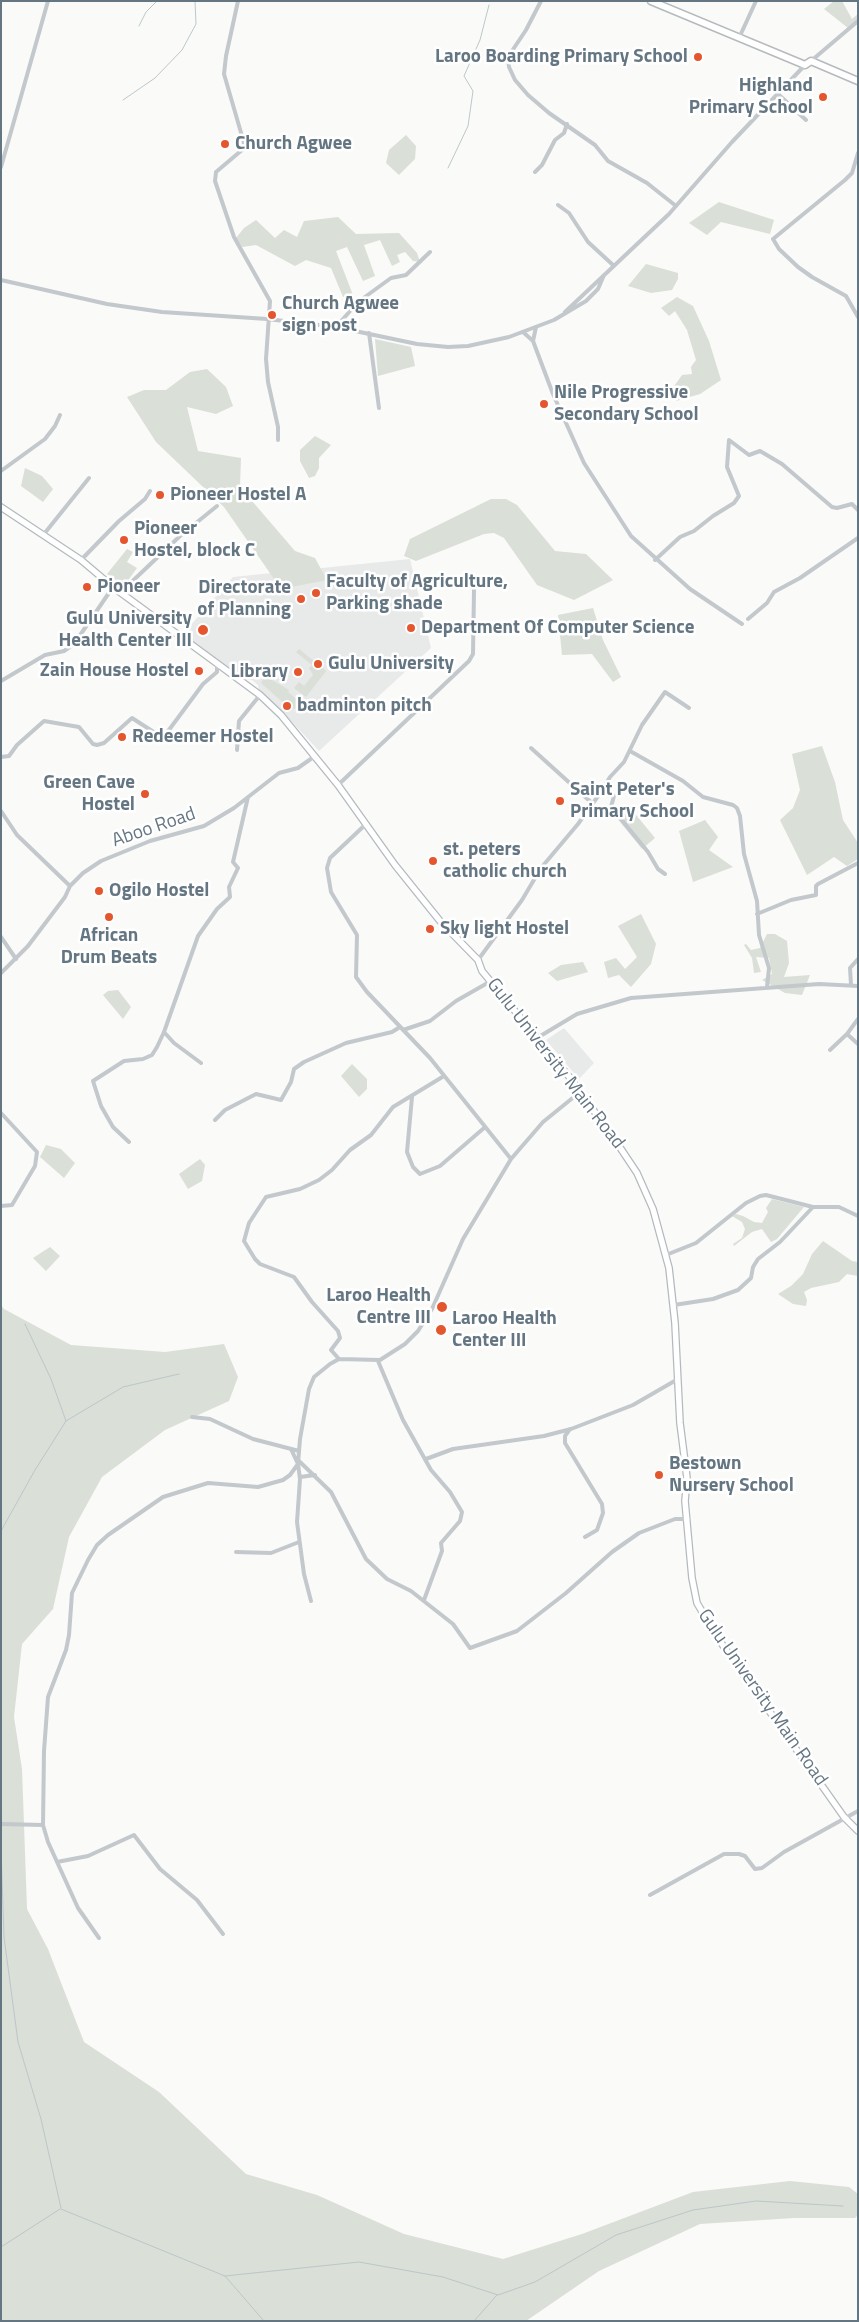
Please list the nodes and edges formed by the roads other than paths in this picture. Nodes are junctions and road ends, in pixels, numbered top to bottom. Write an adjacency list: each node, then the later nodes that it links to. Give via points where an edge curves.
1 (48, 1): 14 (street)
2 (238, 1): 24 (street, via 224,74 244,143 242,150 216,172 215,181 234,237 270,301)
3 (541, 1): 12 (street, via 508,62 515,80 528,95)
4 (651, 1): 7 (main road)
5 (756, 1): 7 (street)
6 (858, 21): 8 (street)
7 (739, 38): 8 (main road)
8 (808, 63): 9 (main road); 10 (street)
9 (858, 80)
10 (778, 94): 11 (street); 17 (street)
11 (806, 120)
12 (567, 124): 15 (street); 17 (street, via 595,145 608,161)
13 (858, 153): 23 (street, via 852,173 773,239 798,267 846,296)
14 (1, 167)
15 (535, 172)
16 (558, 206): 19 (street, via 569,213 586,239)
17 (676, 206): 19 (street)
18 (430, 252): 25 (street, via 406,275 391,278 358,302)
19 (613, 266): 20 (street)
20 (604, 275): 22 (street); 22 (street, via 598,289 586,301)
21 (1, 280): 24 (street, via 108,304 162,312)
22 (564, 313): 26 (street)
23 (858, 317)
24 (267, 319): 25 (street); 32 (street, via 268,382)
25 (336, 327): 28 (street)
26 (536, 327): 27 (street); 29 (street)
27 (523, 332): 28 (street, via 480,345 448,347); 29 (street)
28 (369, 333): 30 (street)
29 (533, 341): 42 (street, via 584,463 631,536)
30 (379, 408)
31 (60, 415): 33 (street, via 45,438)
32 (278, 440)
33 (1, 471)
34 (89, 478): 39 (street)
35 (150, 491): 41 (street)
36 (1, 506): 39 (street, Gulu University Main Road)
37 (217, 506): 45 (street)
38 (858, 510): 42 (street, via 852,504 832,507 782,464 760,451 749,455 729,440 727,467 739,496 694,531 683,535)
39 (44, 534): 41 (street, Gulu University Main Road)
40 (858, 538): 46 (street, via 774,592 767,603)
41 (81, 560): 43 (street, Gulu University Main Road)
42 (655, 560): 47 (street, via 690,589)
43 (114, 586): 45 (street, Gulu University Main Road); 49 (street, via 74,644 64,651 45,655)
44 (474, 590): 57 (street, via 473,654 469,661)
45 (121, 592): 48 (street, Gulu University Main Road)
46 (748, 619)
47 (742, 624)
48 (217, 663): 50 (street, Gulu University Main Road); 56 (street, via 217,672 203,684 163,738 132,718 104,743 97,745 79,727 44,721 9,756)
49 (1, 681)
50 (260, 695): 53 (street, via 239,721); 55 (street, Gulu University Main Road, via 282,715)
51 (689, 708): 54 (street, via 665,692 638,732)
52 (531, 748): 60 (street)
53 (237, 750)
54 (630, 751): 58 (street); 66 (street, via 683,781 703,797 735,806 740,816 744,854 757,901)
55 (315, 756): 57 (street, Gulu University Main Road); 59 (street, Aboo Road, via 298,768 279,773)
56 (1, 757)
57 (338, 785): 62 (street, Gulu University Main Road)
58 (601, 792): 60 (street); 64 (street, via 614,796 611,807)
59 (248, 798): 65 (street, Aboo Road, via 204,826 150,841 101,862); 78 (street, via 233,862 238,868 229,887 230,897 198,936)
60 (593, 804): 69 (street, via 541,868)
61 (1, 811): 65 (street, via 18,835)
62 (366, 824): 69 (street, Gulu University Main Road, via 435,914); 77 (street, via 330,858 327,874 331,892 357,935 356,977)
63 (858, 863): 66 (street, via 818,884 816,895 791,900)
64 (665, 874)
65 (70, 886): 68 (street, Aboo Road, via 55,911)
66 (757, 914): 75 (street, via 759,935 769,968)
67 (1, 937): 68 (street)
68 (16, 959): 71 (street, Aboo Road)
69 (478, 960): 72 (street, Gulu University Main Road)
70 (858, 960): 73 (street, via 850,968)
71 (1, 973)
72 (491, 981): 77 (street, via 430,1020); 80 (street, Gulu University Main Road)
73 (851, 985): 74 (street); 75 (street)
74 (858, 986)
75 (766, 987): 80 (street, via 631,998 577,1014)
76 (858, 1019): 79 (street)
77 (401, 1028): 84 (street); 88 (street, via 346,1043 304,1062 294,1069 281,1100 256,1094 225,1110)
78 (164, 1032): 83 (street); 90 (street, via 152,1055 124,1061 94,1081 101,1106 114,1127)
79 (847, 1034): 81 (street); 82 (street)
80 (537, 1038): 85 (street, Gulu University Main Road)
81 (858, 1044)
82 (830, 1050)
83 (201, 1063)
84 (444, 1076): 86 (street); 89 (street)
85 (580, 1092): 91 (street, via 543,1122); 95 (street, Gulu University Main Road, via 637,1173 653,1209)
86 (412, 1097): 89 (street, via 407,1152 420,1174 440,1166); 97 (street, via 393,1107 371,1135 319,1180 300,1190 266,1197 248,1223 244,1243 258,1263 294,1277 338,1331 340,1338 331,1350)
87 (1, 1113): 92 (street, via 37,1152 35,1166 12,1206)
88 (215, 1120)
89 (484, 1128): 91 (street)
90 (129, 1142)
91 (511, 1159): 98 (street, via 464,1239 432,1310 405,1344)
92 (1, 1206)
93 (813, 1207): 94 (street, via 839,1207); 95 (street, via 760,1196 746,1203 696,1243); 96 (street, via 780,1242 758,1258 751,1278 738,1290 713,1299)
94 (858, 1216)
95 (666, 1255): 96 (street, Gulu University Main Road)
96 (674, 1305): 99 (street, Gulu University Main Road)
97 (339, 1359): 98 (street); 103 (street, via 319,1372 310,1384)
98 (378, 1361): 104 (street, via 403,1420)
99 (678, 1379): 101 (street, via 632,1405); 108 (street, Gulu University Main Road)
100 (192, 1417): 102 (street, via 210,1419 253,1439)
101 (571, 1429): 104 (street, via 453,1450); 109 (street, via 565,1436 565,1444 602,1504 603,1513 597,1530)
102 (291, 1449): 103 (street); 105 (street)
103 (299, 1451): 105 (street)
104 (426, 1459): 113 (street, via 462,1515 441,1542 442,1551)
105 (298, 1463): 106 (street); 107 (street); 117 (street, via 283,1480 265,1485 246,1488 208,1483 163,1497 97,1545 74,1588 66,1650 48,1697)
106 (315, 1475): 107 (street); 113 (street, via 331,1492 366,1560 386,1579)
107 (300, 1477): 110 (street)
108 (688, 1519): 113 (street, via 675,1519 639,1533 517,1631 471,1648 453,1624); 115 (street, Gulu University Main Road, via 693,1586 702,1612)
109 (585, 1537)
110 (299, 1542): 111 (street, via 271,1553); 112 (street)
111 (236, 1552)
112 (311, 1600)
113 (424, 1600)
114 (858, 1811): 115 (street)
115 (844, 1818): 118 (street, Gulu University Main Road); 120 (street, via 762,1868 755,1869 745,1856 724,1854)
116 (2, 1824): 117 (street)
117 (43, 1825): 119 (street)
118 (858, 1831)
119 (57, 1862): 121 (street, via 88,1856 134,1835 160,1869 197,1900); 122 (street, via 78,1908)
120 (650, 1895)
121 (223, 1934)
122 (99, 1938)

